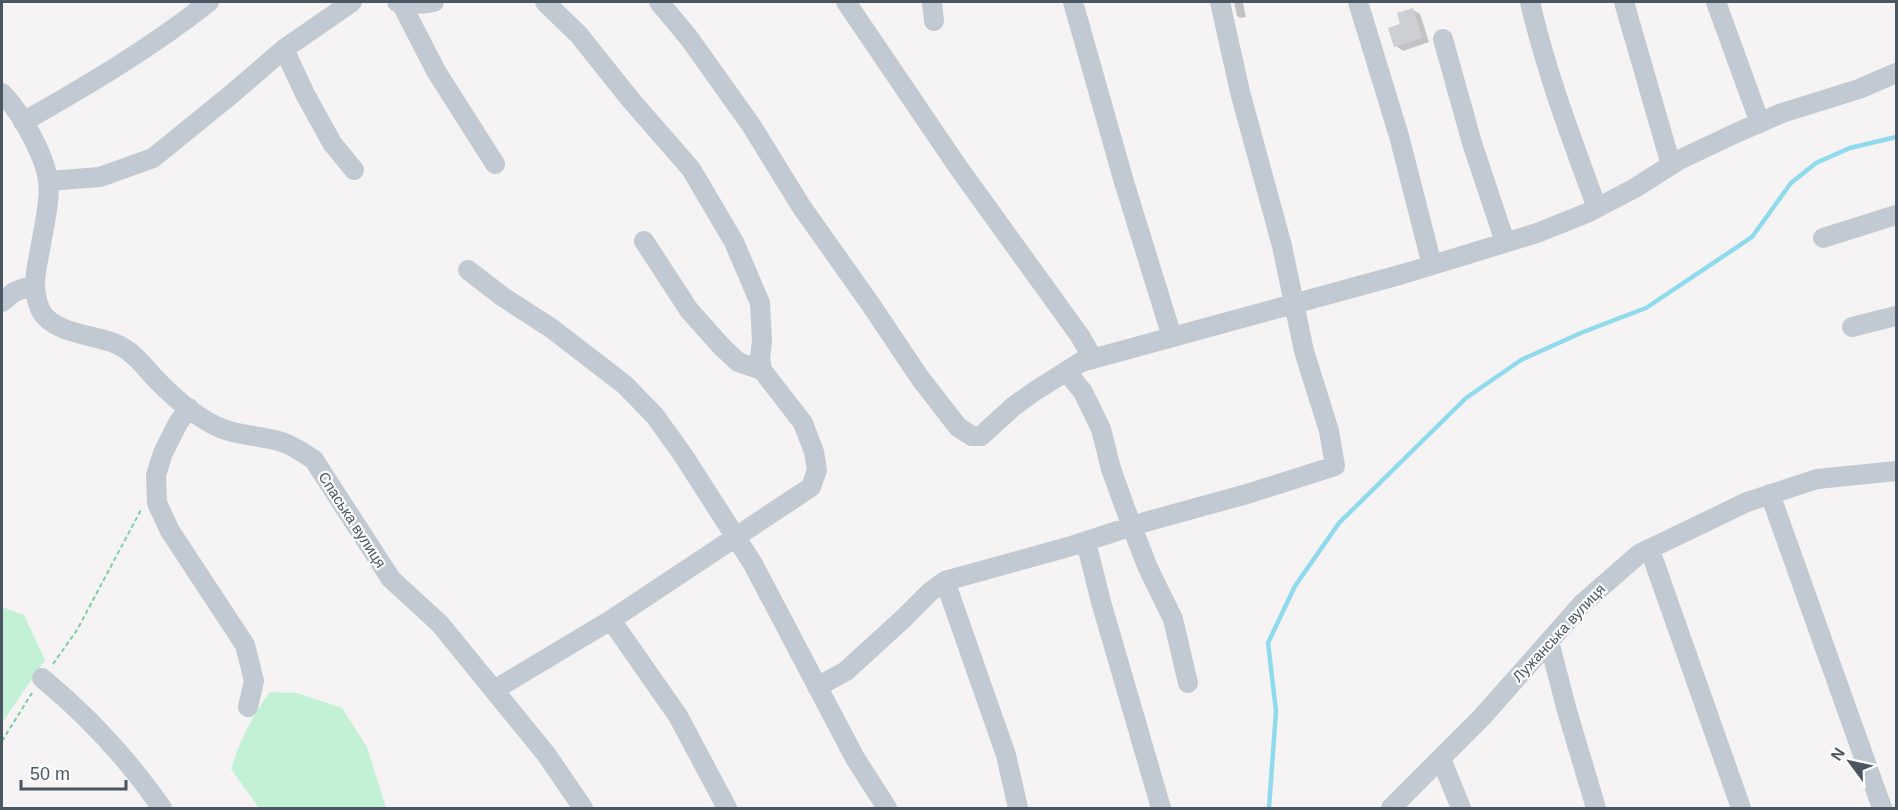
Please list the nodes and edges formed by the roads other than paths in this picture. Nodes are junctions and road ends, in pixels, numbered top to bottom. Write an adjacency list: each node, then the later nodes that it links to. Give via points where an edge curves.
1 (209, 2): 18 (street, via 98,80)
2 (352, 2): 15 (street)
3 (399, 2): 4 (street); 20 (street, via 436,71)
4 (434, 2)
5 (545, 2): 38 (street, via 579,35 691,169 734,242 760,303)
6 (659, 2): 39 (street, via 752,125 801,206 958,427 972,436 981,436 1014,406)
7 (846, 2): 37 (street)
8 (1073, 2): 36 (street)
9 (1220, 2): 33 (street)
10 (1358, 2): 29 (street, via 1400,136)
11 (1530, 2): 24 (street, via 1564,119)
12 (1624, 2): 21 (street)
13 (1716, 2): 19 (street)
14 (1443, 39): 28 (street)
15 (284, 49): 22 (street, via 332,143); 23 (street, via 153,158 100,177)
16 (1896, 73): 19 (street)
17 (2, 93): 18 (street)
18 (23, 122): 23 (street, via 38,148)
19 (1760, 123): 21 (street)
20 (495, 164)
21 (1671, 165): 24 (street)
22 (354, 170)
23 (48, 181): 31 (street, via 46,217)
24 (1597, 208): 28 (street)
25 (1896, 215): 26 (street)
26 (1823, 238)
27 (644, 240): 38 (street, via 690,310 721,346 738,362)
28 (1505, 242): 29 (street)
29 (1432, 265): 33 (street)
30 (468, 270): 44 (street, via 625,385 655,416)
31 (33, 285): 32 (street); 40 (street, Спаська вулиця, via 49,321 130,352)
32 (2, 302)
33 (1294, 303): 36 (street); 43 (street, via 1335,466)
34 (1896, 316): 35 (street)
35 (1852, 327)
36 (1172, 338): 37 (street)
37 (1093, 359): 39 (street)
38 (762, 370): 44 (street, via 803,423 816,470 812,488)
39 (1066, 371): 43 (street, via 1083,392 1101,429)
40 (189, 408): 53 (street, Спаська вулиця, via 213,425 281,442 314,460 391,579 440,624); 54 (street, via 163,453 156,475 157,502 170,531 245,645 254,681)
41 (1896, 471): 42 (street, Лужанська вулиця, via 1817,479)
42 (1770, 494): 46 (street, Лужанська вулиця); 66 (street)
43 (1132, 527): 45 (street); 51 (street, via 1173,619)
44 (736, 537): 48 (street); 52 (street)
45 (1086, 542): 47 (street); 61 (street)
46 (1650, 550): 49 (street, Лужанська вулиця, via 1639,554 1583,603); 65 (street)
47 (945, 580): 52 (street, via 846,671); 60 (street, via 1006,755)
48 (611, 620): 53 (street); 58 (street, via 678,716)
49 (1549, 641): 55 (street, Лужанська вулиця); 64 (street)
50 (42, 678): 56 (street, via 107,738)
51 (1188, 683)
52 (817, 687): 59 (street)
53 (494, 690): 57 (street, Спаська вулиця)
54 (248, 707)
55 (1441, 759): 62 (street, Лужанська вулиця); 63 (street)
56 (162, 808)
57 (583, 808)
58 (727, 808)
59 (887, 808)
60 (1018, 808)
61 (1161, 808)
62 (1391, 808)
63 (1461, 808)
64 (1596, 808)
65 (1741, 808)
66 (1882, 808)

